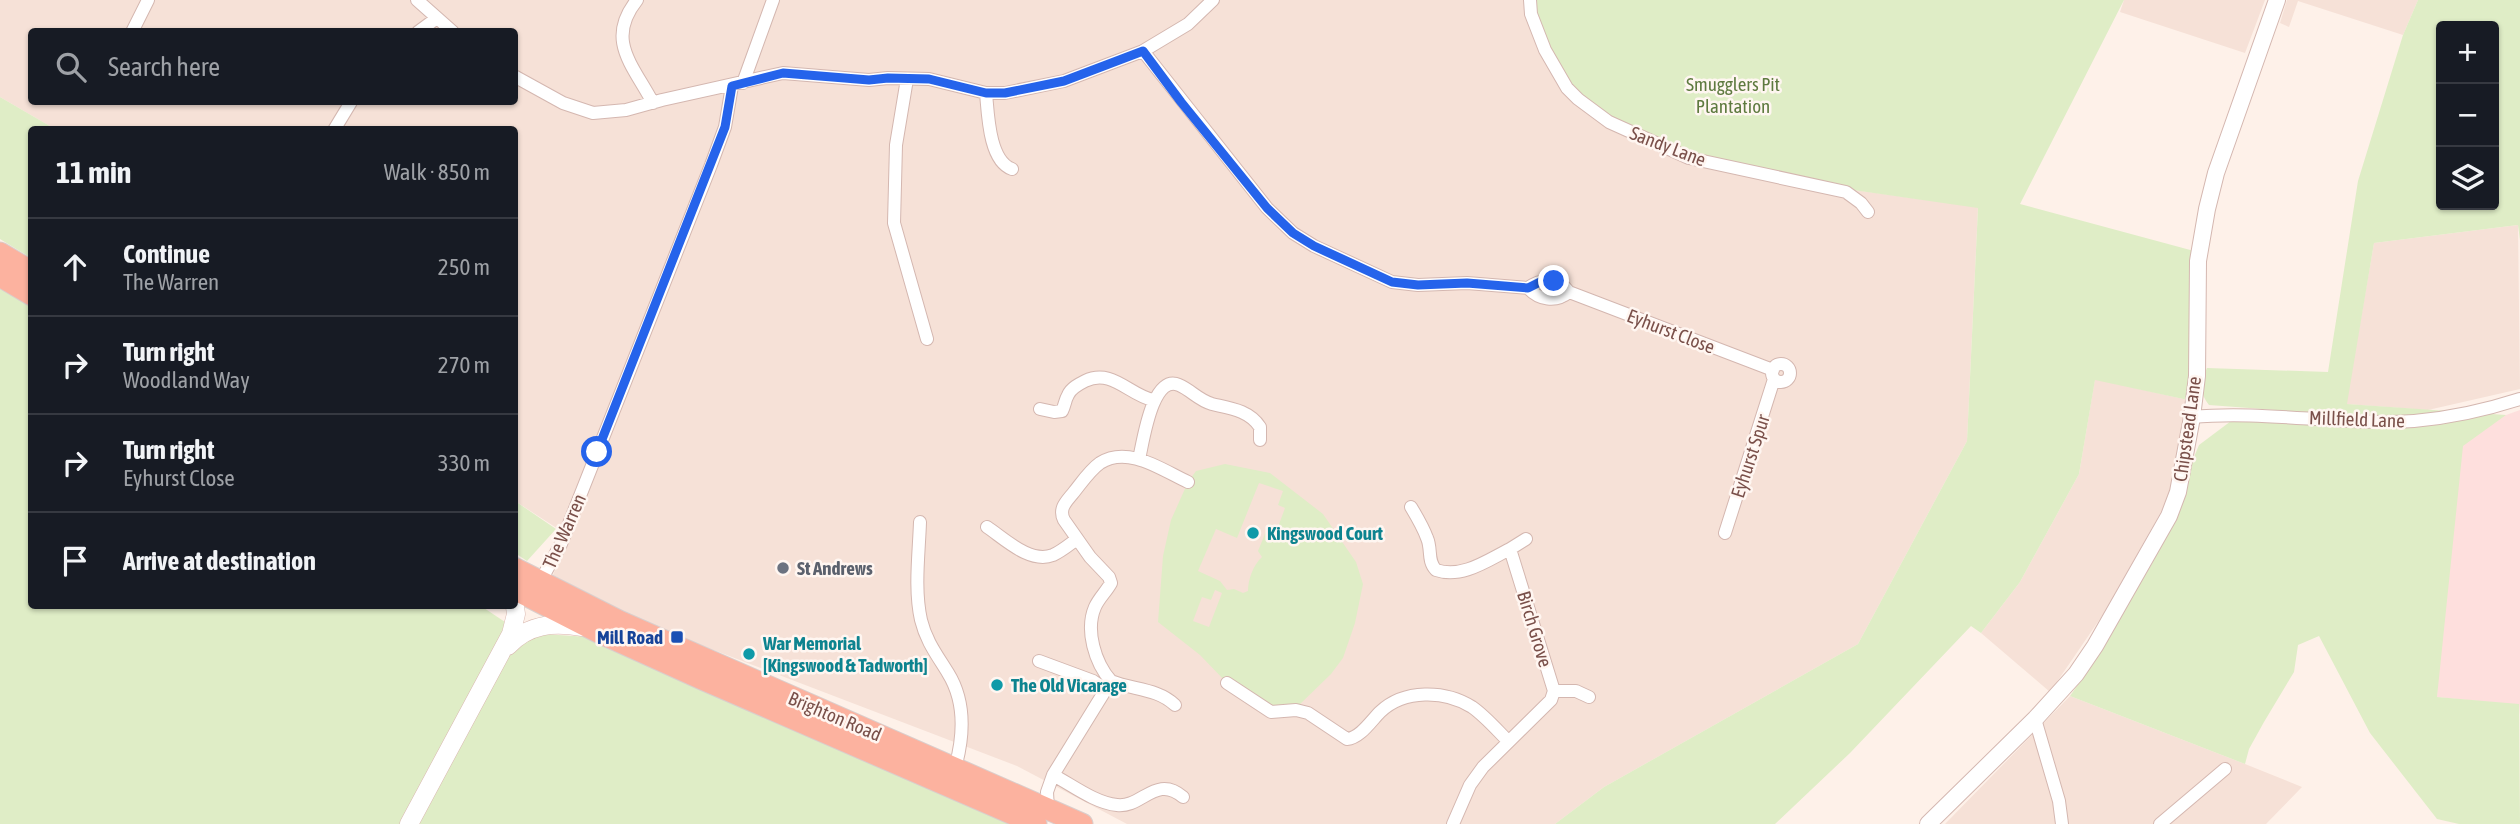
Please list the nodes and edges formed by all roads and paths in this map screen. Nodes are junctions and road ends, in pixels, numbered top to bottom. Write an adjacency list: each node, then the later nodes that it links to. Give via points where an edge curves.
1 (148, 0): 9 (street)
2 (416, 0): 8 (street)
3 (637, 0): 17 (street, via 621,38)
4 (773, 0): 15 (street, The Warren)
5 (1213, 0): 12 (street, via 1188,24)
6 (1530, 0): 21 (street, Sandy Lane, via 1545,50 1567,88 1609,122 1689,158 1832,187 1846,192)
7 (2277, 0): 31 (street, Chipstead Lane, via 2207,209 2198,261)
8 (437, 18): 10 (street); 11 (street)
9 (134, 28)
10 (423, 28)
11 (448, 28)
12 (1143, 51): 16 (street, via 1064,81); 27 (street, Eyhurst Close, via 1267,208 1304,240 1405,285 1467,283 1528,288 1554,281 1569,292)
13 (518, 78): 17 (street, via 563,103 593,113)
14 (907, 79): 15 (street, via 783,73); 16 (street, via 938,80); 26 (street, via 896,145 894,223)
15 (738, 84): 17 (street); 43 (street, The Warren, via 711,165 561,544)
16 (986, 93): 20 (street, via 996,151 1004,166)
17 (653, 103)
18 (349, 105): 19 (street)
19 (336, 126)
20 (1012, 169)
21 (1868, 212)
22 (0, 253): 23 (highway)
23 (28, 270)
24 (0, 276): 25 (highway)
25 (28, 293)
26 (927, 339)
27 (1773, 374): 38 (street, Eyhurst Spur)
28 (2520, 399): 31 (street, Millfield Lane, via 2413,421 2226,414)
29 (1153, 400): 30 (street, via 1114,380 1097,377 1073,389 1062,411); 32 (street, via 1168,384 1178,384 1204,402 1250,416 1260,426); 33 (street)
30 (1040, 409)
31 (2192, 417): 54 (street, Chipstead Lane, via 2169,516 2095,646)
32 (1260, 440)
33 (1139, 459): 34 (street); 39 (street, via 1122,456 1101,463 1066,502 1061,516)
34 (1188, 482)
35 (1411, 507): 41 (street, via 1430,545 1430,560 1436,570 1447,573 1474,567)
36 (920, 522): 56 (street, via 921,618 927,640 954,684 961,709 962,745)
37 (987, 527): 39 (street, via 1038,557 1054,555)
38 (1725, 533)
39 (1077, 539): 50 (street, via 1111,583 1092,621 1094,648)
40 (1526, 539): 41 (street)
41 (1510, 549): 51 (street, Birch Grove)
42 (518, 570): 43 (highway, Brighton Road)
43 (540, 582): 56 (highway, Brighton Road)
44 (518, 591): 46 (highway, Brighton Road)
45 (515, 609): 47 (main road)
46 (598, 632): 47 (main road, via 559,624 533,627); 60 (highway, Brighton Road)
47 (501, 654): 61 (main road)
48 (1039, 660): 50 (street)
49 (1227, 683): 55 (street, via 1271,712 1308,713 1347,739 1397,701 1417,694 1441,694 1472,707)
50 (1108, 686): 53 (street, via 1154,692); 58 (street)
51 (1554, 691): 52 (street, via 1576,691); 55 (street, Birch Grove, via 1551,700)
52 (1589, 697)
53 (1175, 705)
54 (2035, 719): 64 (street, Chipstead Lane); 65 (street)
55 (1508, 741): 63 (street, Birch Grove, via 1470,785)
56 (955, 768): 60 (highway, Brighton Road)
57 (2225, 769): 66 (street)
58 (1053, 775): 59 (street, via 1114,805 1163,789); 60 (street)
59 (1184, 797)
60 (1042, 817): 62 (highway, Brighton Road)
61 (409, 824)
62 (1082, 824)
63 (1453, 824)
64 (1928, 824)
65 (2062, 824)
66 (2160, 824)

